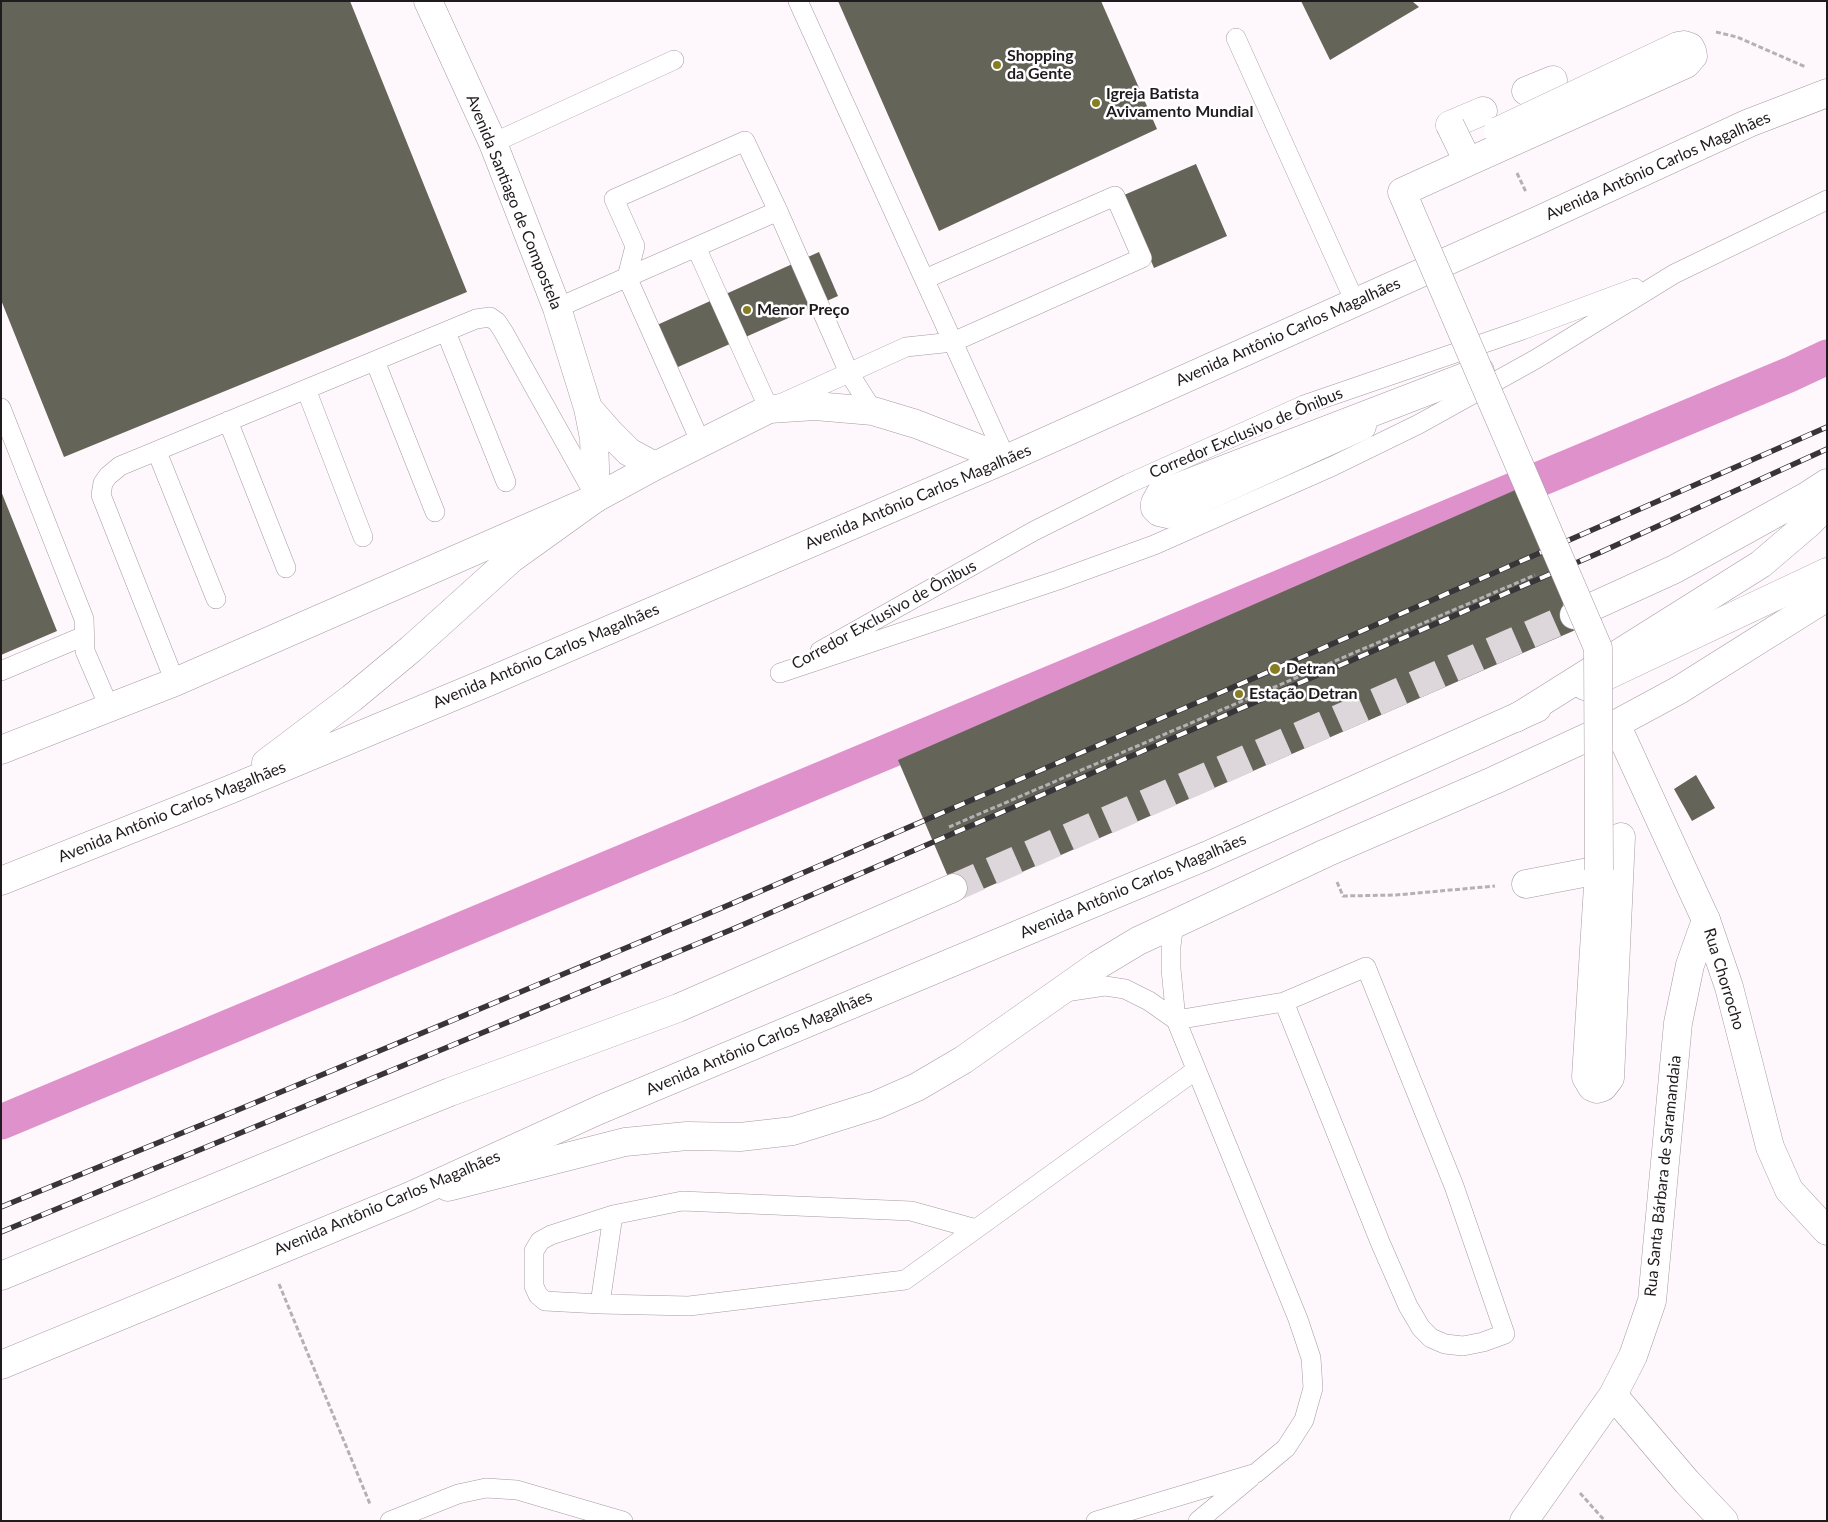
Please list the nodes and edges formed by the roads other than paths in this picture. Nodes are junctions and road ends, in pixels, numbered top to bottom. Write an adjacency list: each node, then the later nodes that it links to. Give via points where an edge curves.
1 (428, 1): 10 (main road, Avenida Santiago de Compostela)
2 (798, 1): 17 (lane)
3 (1236, 38): 18 (lane)
4 (674, 60): 10 (lane)
5 (1827, 78): 9 (main road)
6 (1553, 80): 7 (main road)
7 (1526, 91)
8 (1827, 93): 9 (main road, Avenida Antônio Carlos Magalhães)
9 (1749, 123): 18 (main road, Avenida Antônio Carlos Magalhães)
10 (493, 143): 19 (main road, Avenida Santiago de Compostela)
11 (1468, 162): 11 (main road, bridge, via 1686,64 1693,56 1690,47 1678,46 1491,121 1450,125); 23 (main road, bridge, via 1402,192)
12 (1827, 200): 15 (lane, Corredor Exclusivo de Ônibus)
13 (778, 211): 14 (lane); 16 (lane, via 745,141 614,200 635,246); 24 (lane)
14 (696, 247): 16 (lane); 28 (lane)
15 (1674, 274): 15 (lane, Corredor Exclusivo de Ônibus, via 1536,359 1419,424 1333,466 1154,545 780,673 1034,531 1128,484 1304,404)
16 (627, 276): 19 (lane); 32 (lane)
17 (925, 279): 21 (lane); 21 (lane, via 1115,196 1119,205 1142,258)
18 (1355, 302): 34 (main road, Avenida Antônio Carlos Magalhães)
19 (557, 308): 27 (main road, Avenida Santiago de Compostela)
20 (446, 332): 22 (lane); 36 (lane); 38 (lane, via 476,319 490,318 497,322)
21 (953, 342): 24 (lane, via 906,347); 34 (lane)
22 (375, 360): 25 (lane); 40 (lane)
23 (1480, 371): 31 (main road, via 1160,494 1155,508 1168,514); 56 (main road, bridge, via 1558,565 1598,648)
24 (849, 373): 28 (lane); 29 (lane)
25 (306, 389): 30 (lane); 41 (lane)
26 (1, 408): 47 (lane, via 84,619)
27 (588, 408): 35 (main road, Avenida Santiago de Compostela, via 629,452); 38 (main road, Avenida Santiago de Compostela, via 594,438)
28 (769, 409): 29 (main road, via 815,406); 32 (main road)
29 (873, 411): 34 (main road)
30 (228, 422): 33 (lane); 42 (lane)
31 (1362, 426)
32 (701, 442): 35 (main road)
33 (157, 452): 45 (lane); 49 (lane, via 120,466 108,476 101,495)
34 (1006, 459): 54 (main road, Avenida Antônio Carlos Magalhães)
35 (655, 466): 38 (main road)
36 (506, 482)
37 (1827, 483): 46 (main road, via 1675,569)
38 (596, 498): 49 (main road); 54 (main road, via 511,560 352,698)
39 (1827, 505): 51 (main road, via 1760,564)
40 (435, 512)
41 (363, 537)
42 (286, 568)
43 (1827, 572): 51 (main road)
44 (1827, 597): 52 (main road, via 1679,690)
45 (216, 599)
46 (1574, 615)
47 (84, 636): 48 (lane); 50 (lane, via 84,651)
48 (1, 671)
49 (176, 682): 50 (main road)
50 (108, 707): 53 (main road)
51 (1516, 718): 66 (main road, Avenida Antônio Carlos Magalhães, via 1206,856 599,1110)
52 (1616, 724): 60 (main road, Rua Chorrocho); 61 (main road)
53 (1, 750)
54 (230, 790): 57 (main road, Avenida Antônio Carlos Magalhães)
55 (1621, 837): 56 (main road, via 1610,1078 1604,1087 1597,1089 1586,1077)
56 (1599, 870): 58 (main road)
57 (1, 881)
58 (1526, 884)
59 (954, 888): 70 (main road, via 678,1008 404,1110)
60 (1706, 920): 69 (main road, Rua Chorrocho, via 1729,987 1770,1147 1789,1190); 73 (main road, Rua Santa Bárbara de Saramandaia, via 1690,965 1678,1023 1652,1301 1633,1356)
61 (1174, 923): 62 (main road); 64 (lane, via 1170,969)
62 (1057, 993): 64 (lane, via 1106,986 1125,988); 66 (main road, via 963,1060 932,1078 876,1105 835,1119 793,1131 740,1138 687,1136 625,1142)
63 (1284, 1002): 63 (lane, via 1380,1242 1421,1328 1431,1338 1463,1346 1505,1334 1454,1186 1366,967); 64 (lane)
64 (1176, 1020): 65 (lane)
65 (1196, 1070): 68 (lane); 74 (lane, via 1311,1358 1313,1388 1304,1420 1286,1448)
66 (408, 1197): 72 (main road, Avenida Antônio Carlos Magalhães)
67 (613, 1215): 68 (lane, via 682,1201 911,1211); 71 (lane); 71 (lane, via 551,1234 534,1251 534,1286 545,1301)
68 (976, 1229): 71 (lane, via 905,1280 690,1306)
69 (1827, 1231)
70 (1, 1276)
71 (600, 1304)
72 (1, 1365)
73 (1612, 1395): 79 (main road, Rua Santa Bárbara de Saramandaia); 80 (main road)
74 (1256, 1473): 77 (lane); 78 (lane)
75 (390, 1521): 76 (lane, via 458,1494 486,1488 517,1490)
76 (623, 1521)
77 (1096, 1521)
78 (1198, 1521)
79 (1524, 1521)
80 (1724, 1521)

